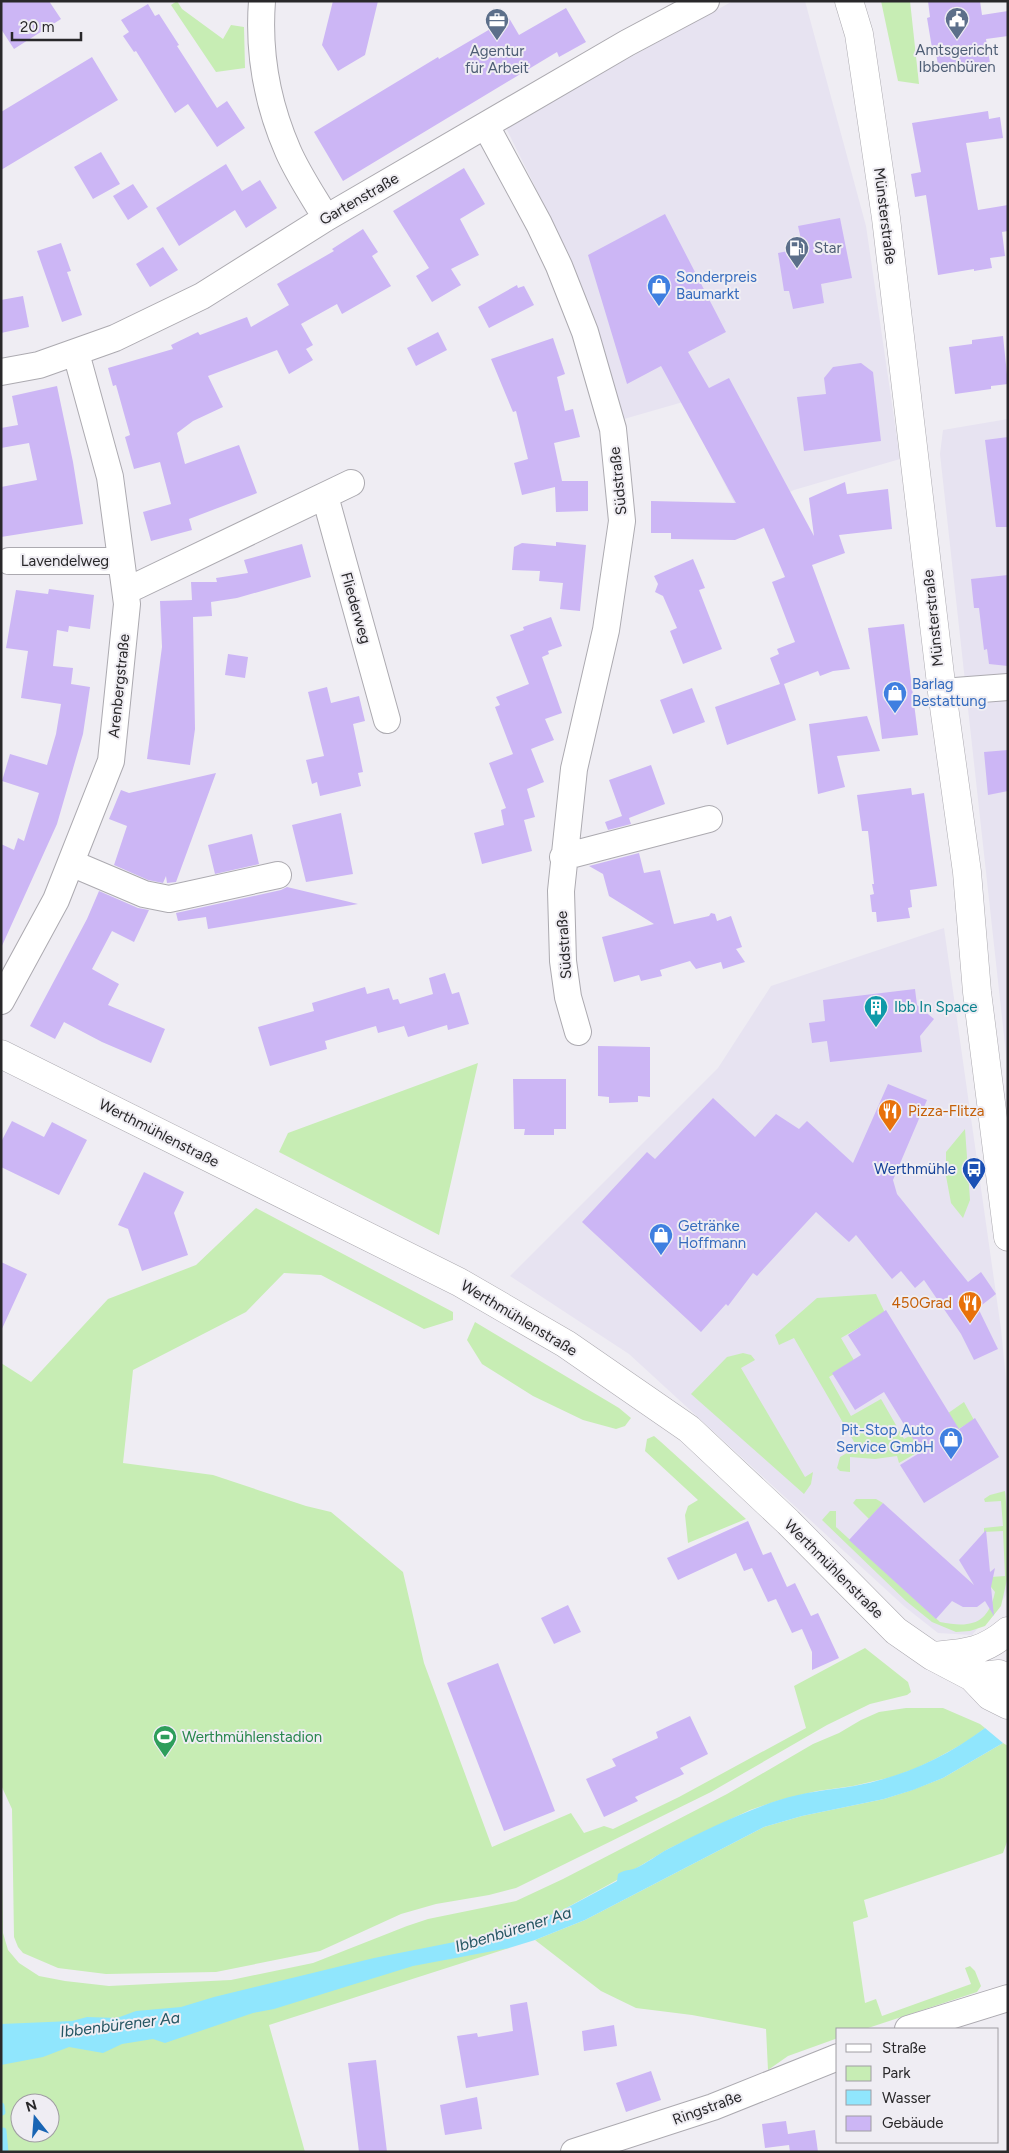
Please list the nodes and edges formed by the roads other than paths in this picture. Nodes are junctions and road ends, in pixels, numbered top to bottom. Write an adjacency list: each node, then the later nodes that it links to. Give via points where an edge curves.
1 (262, 1): 6 (street, via 262,65 272,110 289,153)
2 (706, 1): 4 (street, Gartenstraße)
3 (849, 1): 15 (main road, Münsterstraße, via 859,34 885,209)
4 (681, 8): 5 (street, Gartenstraße)
5 (486, 126): 6 (street, Gartenstraße); 18 (street, Südstraße, via 560,266 585,332 614,438 622,521 606,630 574,769)
6 (326, 218): 7 (street, Gartenstraße, via 162,318)
7 (76, 353): 8 (street, Gartenstraße, via 39,365); 12 (street, Arenbergstraße, via 110,478)
8 (1, 372)
9 (351, 483): 10 (street)
10 (325, 496): 13 (street); 16 (street, Fliederweg)
11 (9, 561): 12 (street, Lavendelweg)
12 (122, 561): 13 (street, Arenbergstraße)
13 (126, 591): 19 (street, Arenbergstraße, via 111,761)
14 (1008, 687): 15 (street)
15 (942, 692): 24 (main road, Münsterstraße, via 978,992)
16 (387, 720)
17 (709, 818): 18 (street)
18 (563, 857): 22 (street, Südstraße, via 563,961 568,997)
19 (70, 863): 20 (street, via 144,894 169,899); 21 (street, Arenbergstraße, via 56,900)
20 (278, 875)
21 (1, 1001)
22 (578, 1032)
23 (1, 1054): 27 (main road, Werthmühlenstraße, via 458,1282 566,1344 689,1429 788,1522 896,1631)
24 (1002, 1132): 25 (main road, Münsterstraße)
25 (1008, 1236)
26 (1008, 1631): 27 (main road, via 986,1647 967,1653)
27 (932, 1656): 28 (main road, Werthmühlenstraße)
28 (972, 1677): 29 (main road, via 999,1674); 30 (main road, Werthmühlenstraße, via 990,1696)
29 (1008, 1678)
30 (1008, 1705)
31 (1008, 1998): 32 (street)
32 (911, 2028)
33 (836, 2058): 34 (street, Ringstraße, via 713,2107)
34 (574, 2152)

